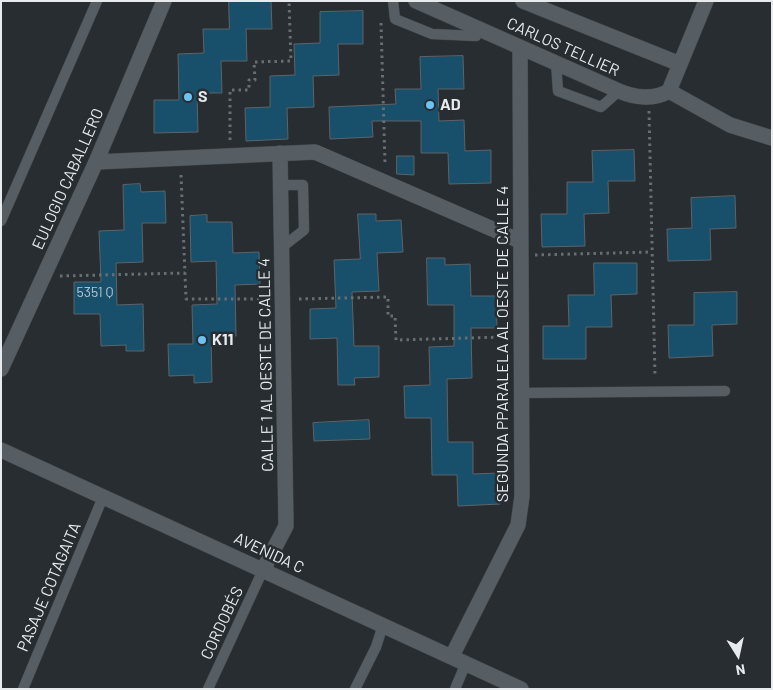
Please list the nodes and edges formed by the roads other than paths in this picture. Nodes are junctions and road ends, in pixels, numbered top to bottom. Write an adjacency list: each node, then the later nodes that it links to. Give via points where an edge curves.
1 (97, 1): 17 (lane)
2 (164, 1): 15 (street, EULOGIO CABALLERO)
3 (394, 1): 7 (lane, via 395,19 432,34 476,36)
4 (416, 1): 7 (street, CARLOS TELLIER)
5 (523, 1): 10 (street, CARLOS TELLIER)
6 (706, 1): 10 (street)
7 (478, 28): 8 (street, CARLOS TELLIER)
8 (520, 47): 9 (street, CARLOS TELLIER); 19 (street, SEGUNDA PPARALELA AL OESTE DE CALLE 4)
9 (556, 63): 11 (street, CARLOS TELLIER); 11 (lane, via 558,91 601,107)
10 (680, 64): 12 (street)
11 (619, 91): 12 (street, CARLOS TELLIER, via 659,97)
12 (669, 91): 13 (street, via 730,125)
13 (772, 138)
14 (280, 153): 15 (street); 16 (street, CALLE 1 AL OESTE DE CALLE 4); 19 (street, via 315,152 386,182)
15 (96, 162): 20 (street, EULOGIO CABALLERO)
16 (280, 185): 18 (street, CALLE 1 AL OESTE DE CALLE 4); 18 (lane, via 303,185 304,230)
17 (1, 221)
18 (281, 248): 25 (street, CALLE 1 AL OESTE DE CALLE 4, via 286,526)
19 (520, 248): 22 (street, SEGUNDA PPARALELA AL OESTE DE CALLE 4)
20 (1, 370)
21 (725, 391): 22 (lane)
22 (521, 393): 27 (street, SEGUNDA PPARALELA AL OESTE DE CALLE 4, via 522,496 518,525)
23 (2, 452): 24 (street, AVENIDA C)
24 (103, 497): 25 (street, AVENIDA C); 29 (lane, PASAJE COTAGAITA)
25 (263, 570): 26 (street, AVENIDA C); 30 (lane, CORDOBÉS)
26 (383, 625): 27 (street, AVENIDA C); 31 (lane)
27 (452, 656): 28 (street, AVENIDA C)
28 (466, 663): 32 (lane); 33 (street, AVENIDA C)
29 (23, 689)
30 (208, 689)
31 (355, 689)
32 (454, 689)
33 (521, 689)

